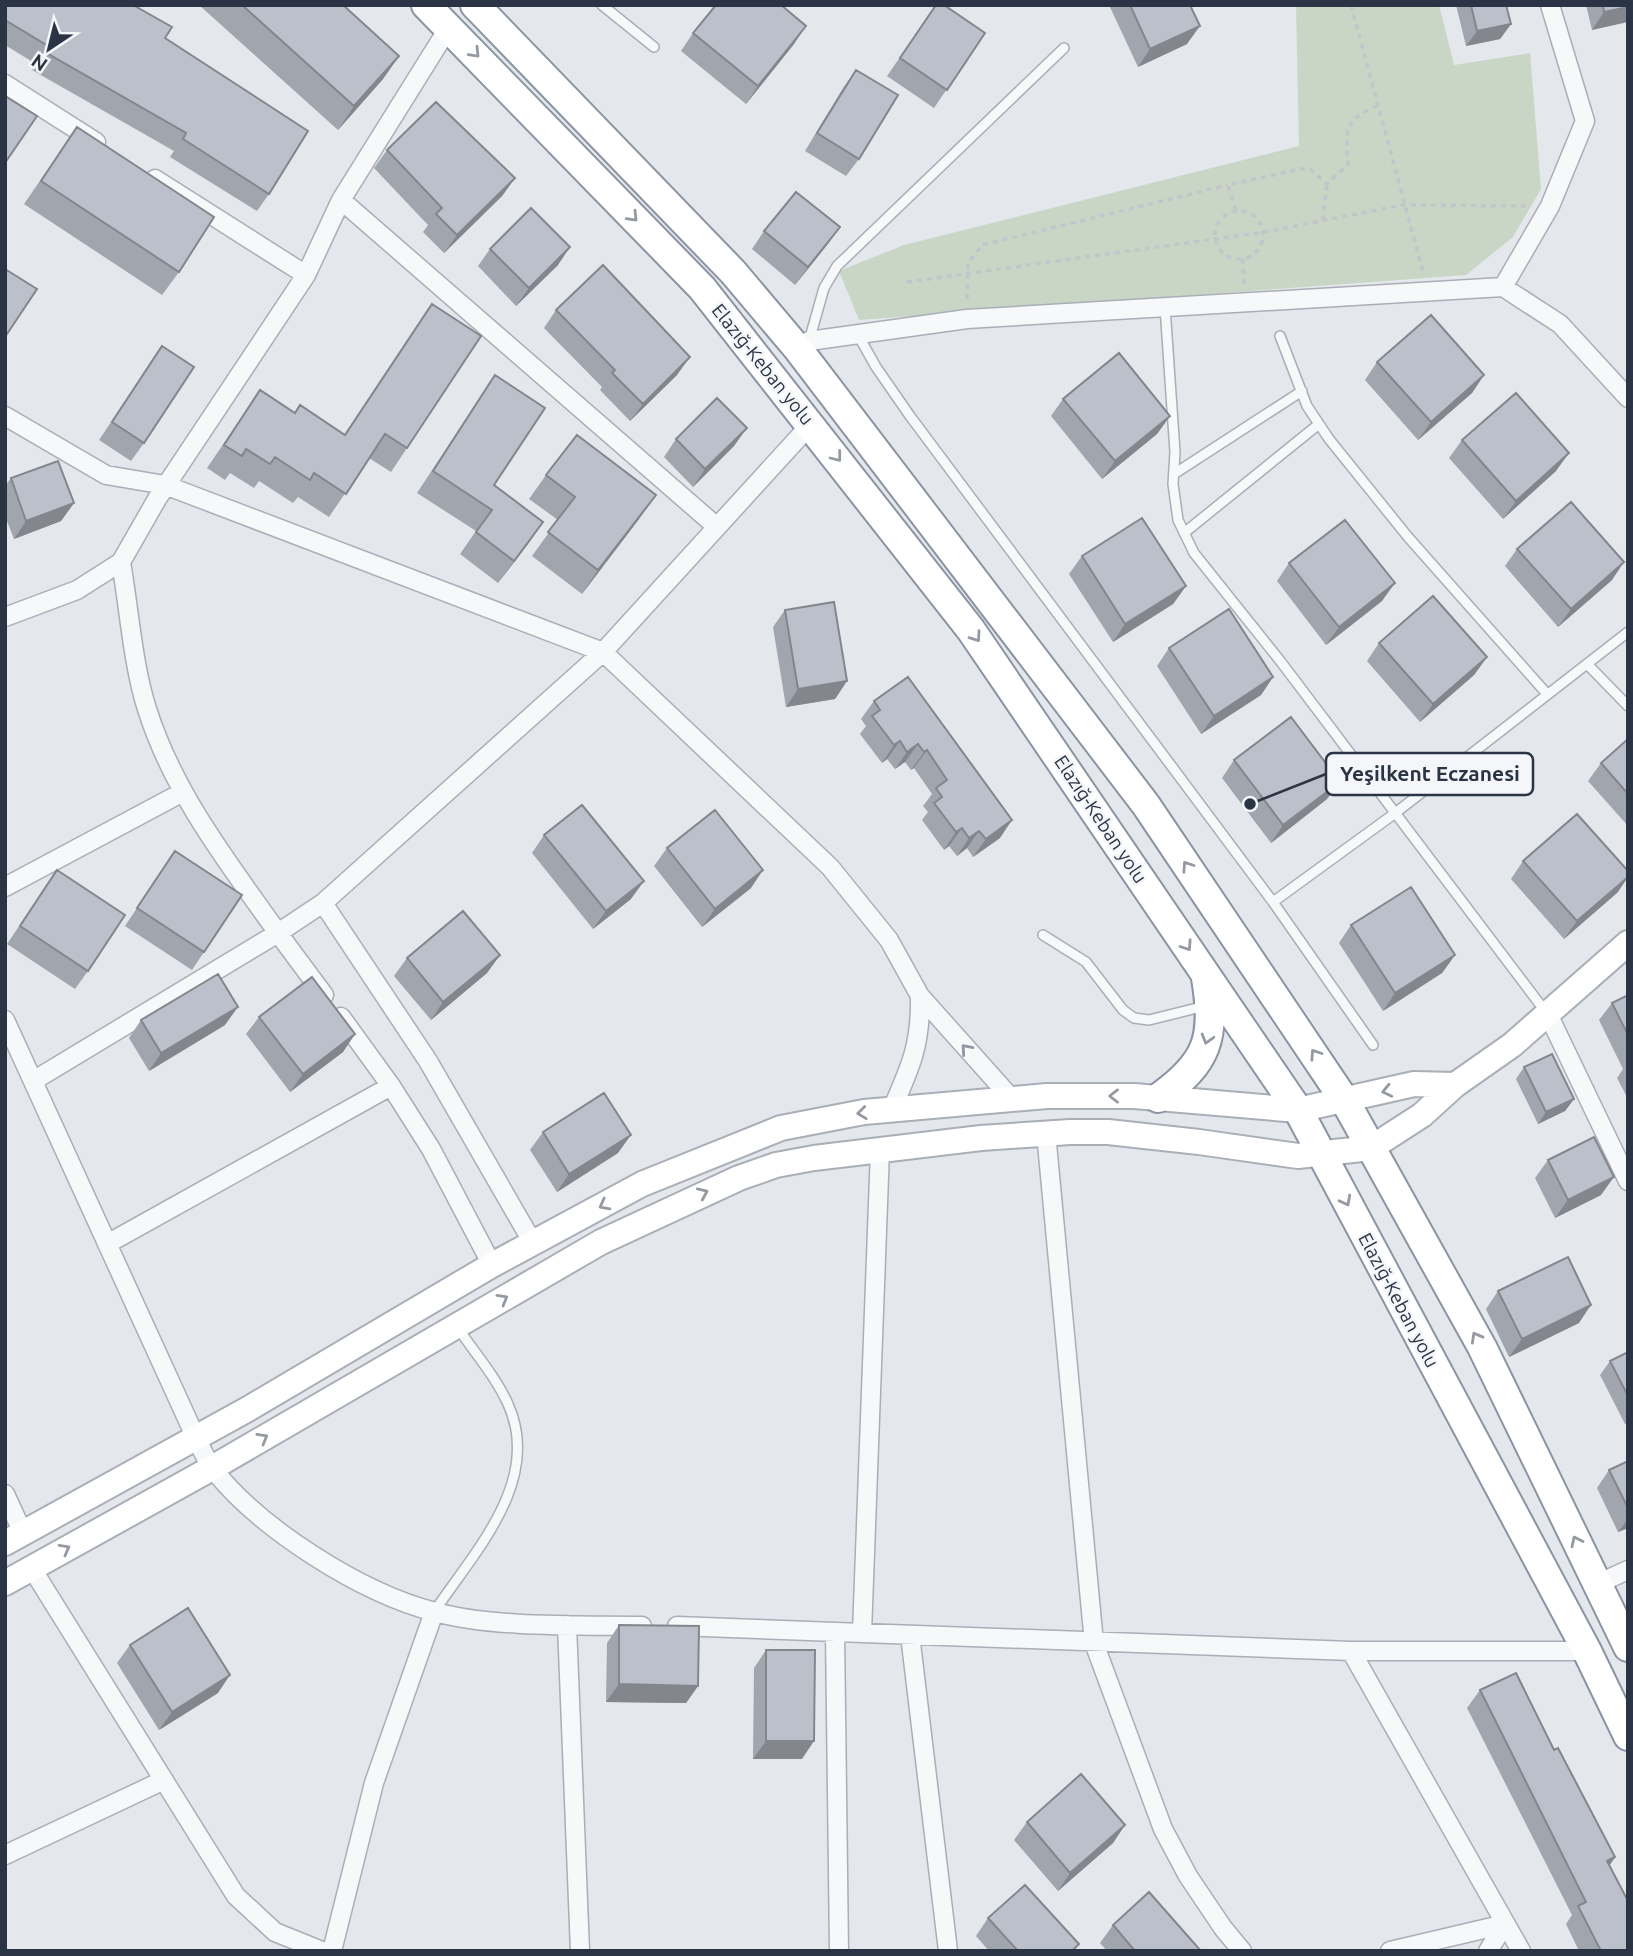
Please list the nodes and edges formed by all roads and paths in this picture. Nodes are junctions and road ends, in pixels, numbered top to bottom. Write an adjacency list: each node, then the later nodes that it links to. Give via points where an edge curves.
1 (426, 5): 6 (highway, Elazığ-Keban yolu)
2 (475, 5): 31 (highway, Elazığ-Keban yolu)
3 (602, 5): 7 (lane)
4 (1351, 5): 10 (path)
5 (1550, 5): 17 (street, via 1585,121)
6 (449, 27): 15 (street); 35 (highway, Elazığ-Keban yolu, one-way to 35, via 702,288)
7 (654, 47)
8 (1064, 48): 31 (lane, via 837,266)
9 (5, 84): 11 (street)
10 (1377, 106): 13 (path, via 1350,122 1348,164); 16 (path)
11 (109, 150)
12 (144, 172): 23 (street)
13 (1327, 184): 14 (path, via 1310,169 1300,169); 19 (path)
14 (1228, 185): 18 (path); 22 (path, via 982,246 972,254)
15 (341, 200): 23 (street); 39 (street)
16 (1403, 205): 17 (path); 19 (path); 26 (path)
17 (1550, 206): 25 (street)
18 (1236, 211): 20 (path, via 1257,218); 21 (path, via 1217,224)
19 (1323, 220): 20 (path)
20 (1264, 232): 21 (path); 21 (path, via 1256,252 1243,259 1223,252)
21 (1216, 239): 22 (path)
22 (968, 274): 24 (path); 28 (path)
23 (306, 275): 38 (street)
24 (907, 282)
25 (1503, 287): 26 (street); 33 (street, via 1560,324)
26 (1428, 291): 27 (street)
27 (1165, 307): 28 (street); 37 (lane)
28 (967, 318): 29 (street)
29 (858, 334): 31 (street); 51 (lane, via 910,416)
30 (1280, 336): 32 (lane)
31 (803, 345): 67 (highway, Elazığ-Keban yolu, one-way to 31, via 1146,805)
32 (1302, 391): 36 (lane); 37 (lane)
33 (1628, 398)
34 (5, 416): 38 (street, via 106,475)
35 (811, 424): 39 (street); 56 (highway, Elazığ-Keban yolu, one-way to 56, via 971,630)
36 (1319, 424): 40 (lane); 46 (lane, via 1360,480)
37 (1174, 474): 40 (lane, via 1178,520)
38 (166, 485): 41 (street); 44 (street)
39 (717, 527): 44 (street)
40 (1184, 533): 49 (lane, via 1194,553)
41 (121, 562): 42 (street, via 77,590); 48 (street, via 146,706)
42 (5, 617)
43 (1628, 632): 45 (lane)
44 (603, 652): 52 (street); 57 (street, via 830,867 889,940)
45 (1587, 664): 46 (lane); 47 (lane)
46 (1547, 694): 49 (lane)
47 (1628, 706)
48 (183, 792): 50 (street); 53 (street)
49 (1394, 814): 51 (lane); 59 (lane)
50 (5, 887)
51 (1273, 902): 61 (lane)
52 (323, 903): 53 (street); 75 (street, via 428,1061)
53 (278, 933): 62 (street); 63 (street)
54 (1043, 935): 58 (lane, via 1086,962 1134,1018 1149,1020)
55 (1628, 943): 59 (main road)
56 (1204, 972): 58 (highway); 69 (highway, Elazığ-Keban yolu)
57 (920, 996): 66 (street, one-way to 57); 68 (street, via 914,1058)
58 (1210, 1005): 65 (highway, one-way to 65, via 1211,1028 1199,1061)
59 (1548, 1014): 64 (main road); 74 (street)
60 (5, 1020): 62 (street)
61 (1373, 1045)
62 (33, 1081): 76 (street)
63 (391, 1086): 76 (street); 77 (street, via 431,1149)
64 (1455, 1086): 67 (main road, one-way to 67, via 1413,1084); 71 (main road, via 1422,1115)
65 (1158, 1098): 66 (main road, one-way to 66); 69 (main road)
66 (1012, 1099): 68 (main road)
67 (1345, 1101): 69 (main road); 71 (highway, Elazığ-Keban yolu)
68 (892, 1109): 75 (main road, one-way to 75, via 781,1128 642,1184)
69 (1298, 1110): 73 (highway, Elazığ-Keban yolu)
70 (1046, 1133): 72 (main road); 73 (main road, via 1108,1132 1298,1156); 92 (street)
71 (1371, 1148): 73 (main road); 86 (highway, Elazığ-Keban yolu, one-way to 71, via 1482,1347)
72 (880, 1150): 78 (main road, one-way to 72, via 601,1242 701,1193 776,1165); 90 (street)
73 (1321, 1153): 95 (highway, Elazığ-Keban yolu, one-way to 95)
74 (1628, 1181)
75 (533, 1243): 77 (main road)
76 (107, 1244): 79 (street)
77 (492, 1265): 79 (main road)
78 (457, 1326): 80 (main road, one-way to 78); 87 (lane, via 507,1401 519,1455 505,1503)
79 (195, 1436): 80 (street); 82 (main road)
80 (212, 1468): 83 (main road, one-way to 80); 87 (street, via 243,1500 318,1555 380,1591)
81 (5, 1494): 82 (street)
82 (14, 1538)
83 (31, 1567): 85 (main road); 97 (street)
84 (1628, 1570): 86 (street)
85 (5, 1583)
86 (1597, 1584): 93 (highway, Elazığ-Keban yolu)
87 (434, 1612): 88 (street); 101 (street, via 374,1783)
88 (567, 1625): 89 (street); 102 (street)
89 (835, 1632): 90 (street); 103 (street)
90 (862, 1633): 91 (street)
91 (910, 1635): 92 (street); 104 (street)
92 (1094, 1643): 94 (street); 105 (street, via 1163,1829 1188,1876)
93 (1628, 1647)
94 (1351, 1651): 95 (street); 99 (street)
95 (1587, 1651): 96 (highway, Elazığ-Keban yolu)
96 (1628, 1736)
97 (164, 1780): 98 (street); 100 (street, via 248,1910 283,1937)
98 (5, 1854)
99 (1505, 1924): 106 (street); 107 (street); 108 (street)
100 (322, 1951)
101 (332, 1951)
102 (580, 1951)
103 (839, 1951)
104 (948, 1951)
105 (1242, 1951)
106 (1390, 1951)
107 (1488, 1951)
108 (1521, 1951)

